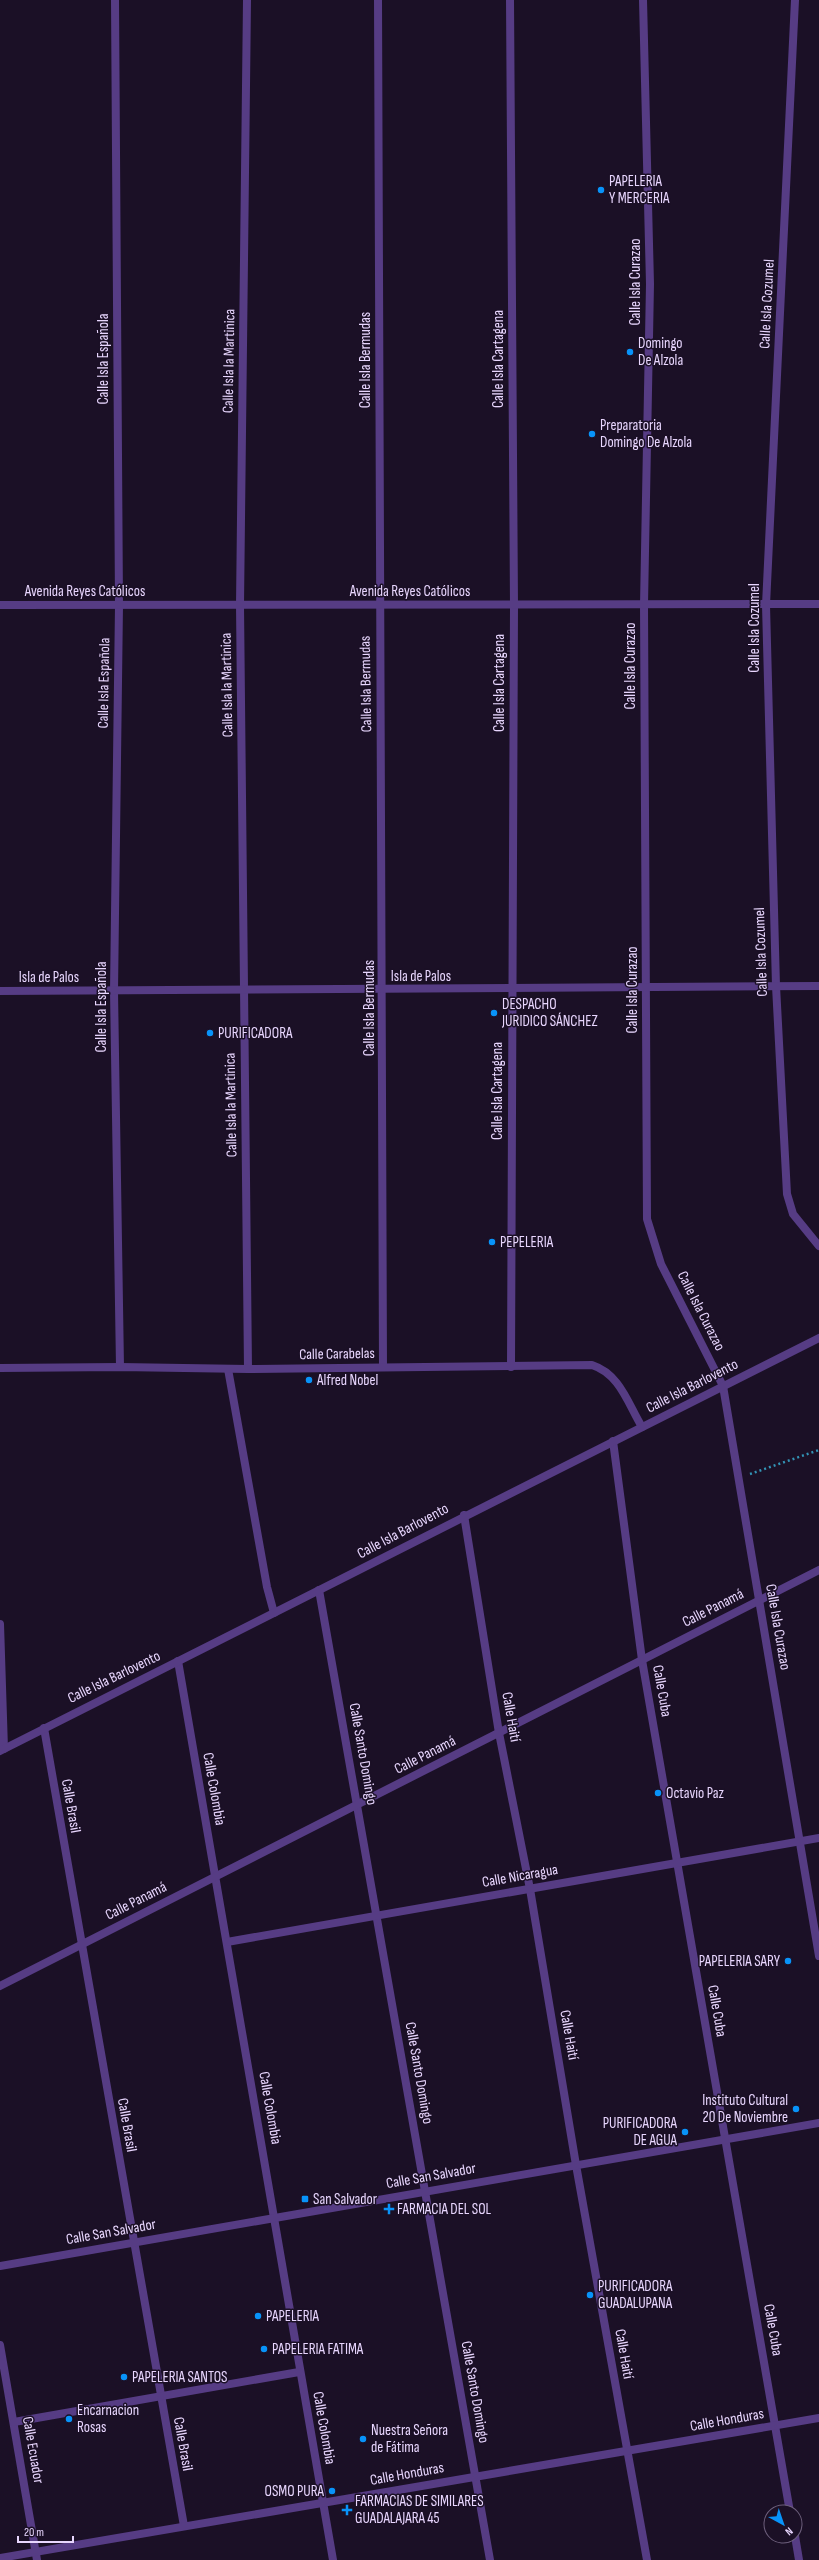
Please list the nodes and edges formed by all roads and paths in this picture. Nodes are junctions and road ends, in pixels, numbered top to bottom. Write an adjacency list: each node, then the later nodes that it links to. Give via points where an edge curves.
1 (115, 0): 9 (street, Calle Isla Española)
2 (247, 0): 10 (street, Calle Isla la Martinica)
3 (378, 0): 11 (street, Calle Isla Bermudas)
4 (510, 0): 14 (street, Calle Isla Cartagena)
5 (643, 0): 12 (street, Calle Isla Curazao, via 650,284)
6 (795, 0): 13 (street, Calle Isla Cozumel)
7 (819, 604): 13 (street, Avenida Reyes Católicos)
8 (0, 605): 9 (street, Avenida Reyes Católicos)
9 (118, 605): 10 (street, Avenida Reyes Católicos); 22 (street, Calle Isla Española)
10 (240, 605): 11 (street, Avenida Reyes Católicos); 19 (street, Calle Isla la Martinica)
11 (379, 605): 14 (street, Avenida Reyes Católicos); 20 (street, Calle Isla Bermudas)
12 (644, 605): 13 (street, Avenida Reyes Católicos); 14 (street, Avenida Reyes Católicos); 17 (street, Calle Isla Curazao)
13 (766, 605): 15 (street, Calle Isla Cozumel)
14 (514, 606): 18 (street, Calle Isla Cartagena)
15 (776, 986): 16 (street, Isla de Palos); 17 (street, Isla de Palos); 23 (street, Calle Isla Cozumel, via 787,1194 793,1214)
16 (819, 986)
17 (646, 987): 18 (street, Isla de Palos); 31 (street, Calle Isla Curazao, via 647,1219 661,1264)
18 (512, 989): 20 (street, Isla de Palos); 26 (street, Calle Isla Cartagena)
19 (244, 990): 20 (street, Isla de Palos); 22 (street, Isla de Palos); 30 (street, Calle Isla la Martinica)
20 (384, 990): 28 (street, Calle Isla Bermudas)
21 (0, 991): 22 (street, Isla de Palos)
22 (114, 991): 25 (street, Calle Isla Española)
23 (819, 1246)
24 (819, 1338): 31 (street, Calle Isla Barlovento)
25 (120, 1367): 27 (street, Calle Carabelas); 29 (street, Calle Carabelas)
26 (511, 1367): 28 (street, Calle Carabelas); 32 (street, Calle Carabelas, via 592,1365 604,1370 616,1381)
27 (0, 1368)
28 (384, 1368): 30 (street, Calle Carabelas)
29 (228, 1369): 30 (street, Calle Carabelas); 40 (street, via 266,1586)
30 (248, 1369)
31 (723, 1386): 32 (street, Calle Isla Barlovento); 35 (street, Calle Isla Curazao)
32 (642, 1427): 33 (street, Calle Isla Barlovento)
33 (613, 1441): 36 (street, Calle Isla Barlovento); 42 (street, Calle Cuba)
34 (819, 1450): 35 (path)
35 (738, 1478): 39 (street, Calle Isla Curazao)
36 (464, 1515): 38 (street, Calle Isla Barlovento); 45 (street, Calle Haití)
37 (819, 1570): 39 (street, Calle Panamá)
38 (320, 1590): 40 (street, Calle Isla Barlovento); 47 (street, Calle Santo Domingo)
39 (759, 1600): 42 (street, Calle Panamá); 49 (street, Calle Isla Curazao)
40 (274, 1613): 43 (street, Calle Isla Barlovento)
41 (0, 1624): 46 (street)
42 (642, 1660): 45 (street, Calle Panamá); 50 (street, Calle Cuba)
43 (178, 1661): 44 (street, Calle Isla Barlovento); 51 (street, Calle Colombia)
44 (44, 1728): 46 (street, Calle Isla Barlovento); 55 (street, Calle Brasil)
45 (499, 1733): 47 (street, Calle Panamá); 52 (street, Calle Haití)
46 (2, 1750)
47 (357, 1804): 51 (street, Calle Panamá); 53 (street, Calle Santo Domingo)
48 (819, 1838): 49 (street, Calle Nicaragua)
49 (800, 1842): 50 (street, Calle Nicaragua); 56 (street, Calle Isla Curazao)
50 (677, 1863): 52 (street, Calle Nicaragua); 59 (street, Calle Cuba)
51 (215, 1876): 54 (street, Calle Colombia); 55 (street, Calle Panamá)
52 (530, 1889): 53 (street, Calle Nicaragua); 60 (street, Calle Haití)
53 (377, 1915): 54 (street, Calle Nicaragua); 61 (street, Calle Santo Domingo)
54 (227, 1942): 62 (street, Calle Colombia)
55 (80, 1945): 57 (street, Calle Panamá); 63 (street, Calle Brasil)
56 (819, 1956)
57 (0, 1986)
58 (819, 2123): 59 (street, Calle San Salvador)
59 (724, 2140): 60 (street, Calle San Salvador); 70 (street, Calle Cuba)
60 (576, 2165): 61 (street, Calle San Salvador); 71 (street, Calle Haití)
61 (426, 2191): 62 (street, Calle San Salvador); 72 (street, Calle Santo Domingo)
62 (274, 2217): 63 (street, Calle San Salvador); 66 (street, Calle Colombia)
63 (133, 2242): 64 (street, Calle San Salvador); 67 (street, Calle Brasil)
64 (0, 2266)
65 (0, 2345): 69 (street, Calle Ecuador)
66 (300, 2372): 67 (street); 73 (street, Calle Colombia)
67 (160, 2395): 69 (street); 75 (street, Calle Brasil)
68 (819, 2418): 70 (street, Calle Honduras)
69 (14, 2422): 77 (street, Calle Ecuador)
70 (776, 2426): 71 (street, Calle Honduras); 74 (street, Calle Cuba)
71 (627, 2451): 72 (street, Calle Honduras); 82 (street, Calle Haití)
72 (476, 2477): 73 (street, Calle Honduras); 81 (street, Calle Santo Domingo)
73 (323, 2502): 75 (street, Calle Honduras); 80 (street, Calle Colombia)
74 (789, 2504)
75 (184, 2526): 77 (street, Calle Honduras)
76 (796, 2544): 83 (street)
77 (36, 2551): 78 (street, Calle Honduras); 79 (street, Calle Ecuador)
78 (0, 2558)
79 (38, 2560)
80 (333, 2560)
81 (490, 2560)
82 (647, 2560)
83 (799, 2560)

